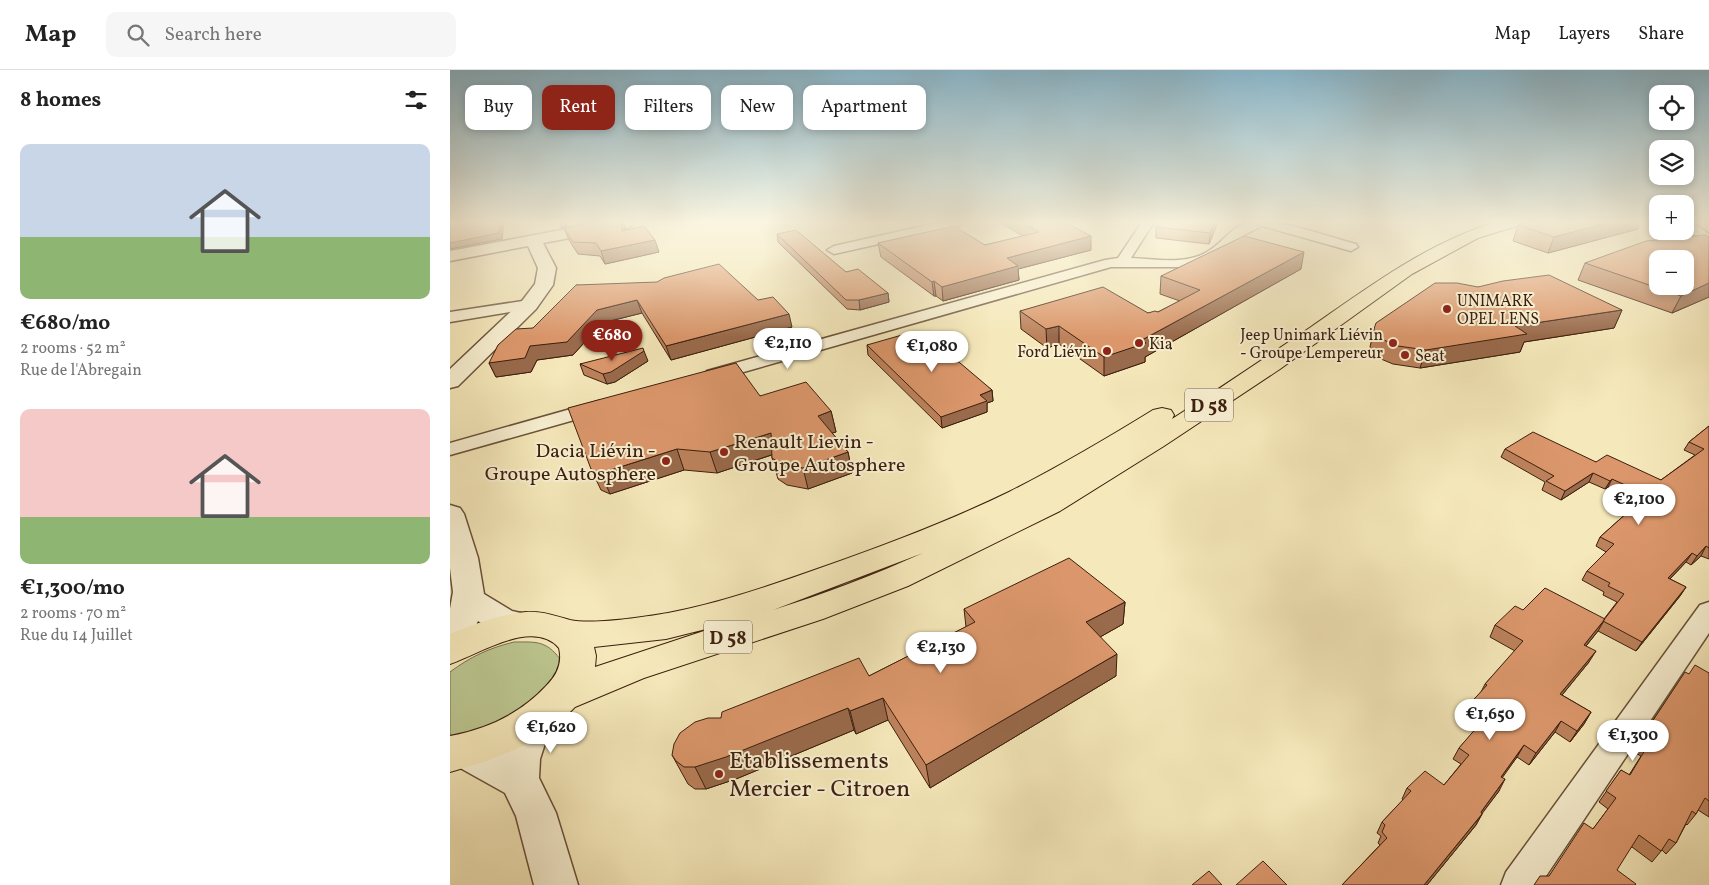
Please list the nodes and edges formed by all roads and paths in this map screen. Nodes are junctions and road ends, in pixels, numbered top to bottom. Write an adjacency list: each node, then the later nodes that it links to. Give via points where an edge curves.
1 (543, 260): 6 (street, via 547,268 546,280)
2 (1197, 260): 5 (street, via 1176,264)
3 (1396, 260): 16 (main road, D 58, via 1202,390 1085,462 998,508 905,550 720,614 609,634)
4 (1425, 260): 18 (main road, D 58, via 1179,426 1050,505 897,578 812,610 639,665)
5 (1122, 262): 8 (street)
6 (529, 305): 7 (street); 9 (street)
7 (450, 317)
8 (694, 380)
9 (450, 381)
10 (617, 402): 11 (street)
11 (450, 449)
12 (450, 514): 13 (street, via 463,557)
13 (468, 599): 15 (street, via 503,621); 17 (street)
14 (1709, 612): 22 (street)
15 (522, 625): 16 (main road, via 539,625); 17 (main road, via 486,634)
16 (565, 632): 18 (main road, via 576,645 578,663 573,677)
17 (450, 649)
18 (547, 708): 19 (main road, via 514,733 491,744); 20 (street, via 521,759)
19 (458, 753): 20 (street)
20 (519, 780): 21 (street, via 536,813)
21 (556, 885)
22 (1519, 885)

